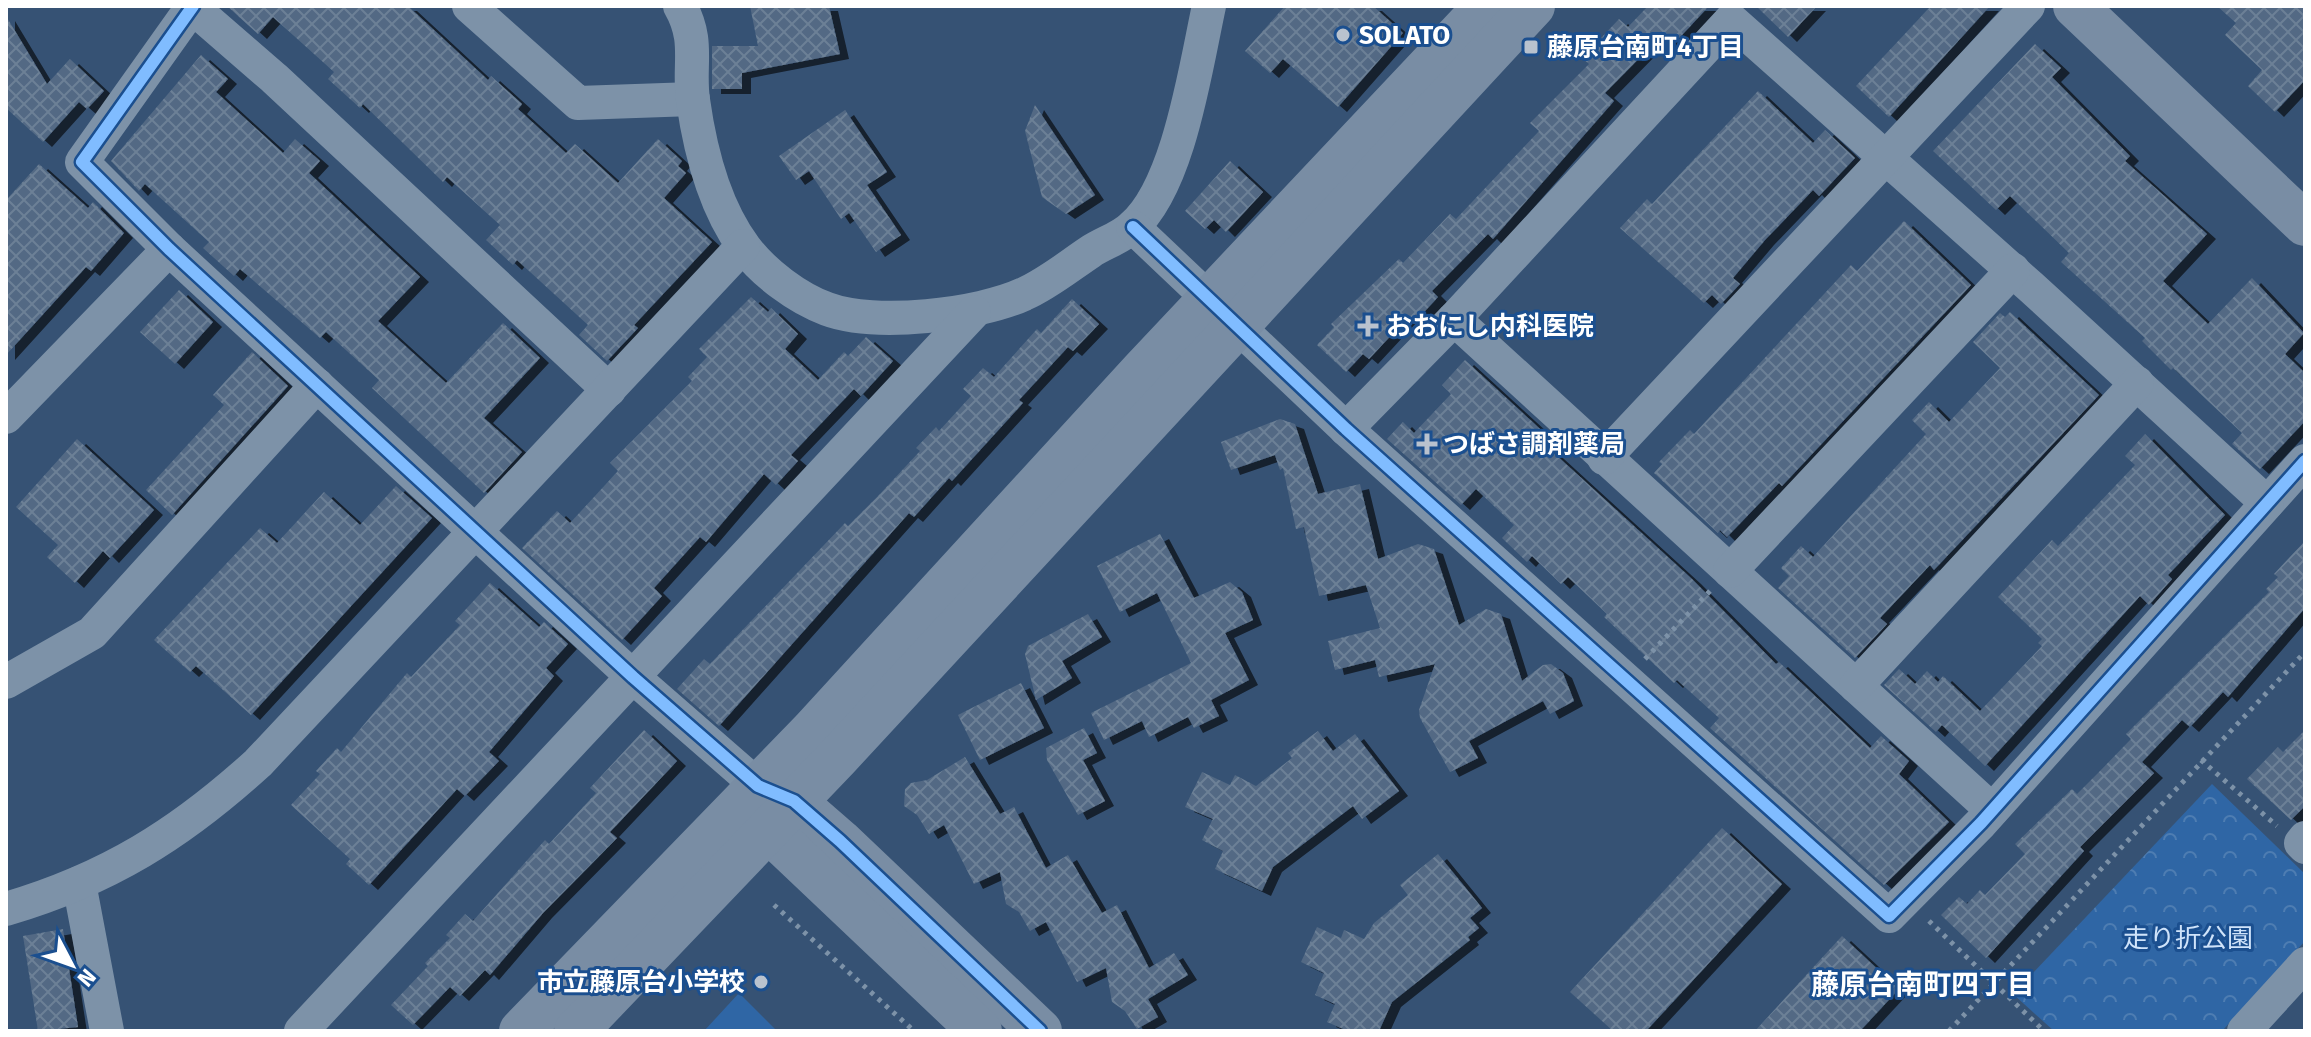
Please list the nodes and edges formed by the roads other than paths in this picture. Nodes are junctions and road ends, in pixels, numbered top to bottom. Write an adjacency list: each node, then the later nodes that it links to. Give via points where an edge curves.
1 (193, 6): 14 (street, via 82,162); 21 (street)
2 (469, 6): 9 (street, via 578,103)
3 (680, 6): 9 (street, via 695,46)
4 (1209, 6): 12 (street, via 1171,161)
5 (1486, 6): 17 (street)
6 (1533, 6): 17 (street)
7 (2028, 6): 10 (street)
8 (2075, 6): 11 (street)
9 (693, 99): 13 (street, via 716,196)
10 (1885, 157): 15 (street); 18 (street, via 1731,20); 24 (street)
11 (2305, 224)
12 (1133, 227): 16 (street, via 1025,294); 17 (street)
13 (743, 246): 16 (street, via 761,267 827,309 892,316); 21 (street)
14 (169, 249): 20 (street); 22 (street)
15 (2013, 270): 19 (street); 28 (street)
16 (974, 312): 29 (street)
17 (1223, 313): 23 (street); 32 (street)
18 (1454, 319): 23 (street); 24 (street)
19 (2137, 383): 26 (street); 31 (street)
20 (317, 385): 27 (street); 30 (street, via 92,633)
21 (609, 390): 27 (street)
22 (6, 417)
23 (1346, 429): 33 (street, via 1889,916)
24 (1604, 458): 28 (street)
25 (2305, 461): 26 (street)
26 (2267, 503): 33 (street)
27 (478, 532): 29 (street); 34 (street, via 258,763 208,808 157,845)
28 (1730, 571): 31 (street)
29 (633, 677): 32 (street); 39 (street)
30 (6, 682)
31 (1856, 686): 33 (street)
32 (773, 806): 40 (street); 41 (street); 42 (street); 43 (street, via 840,841)
33 (1992, 810)
34 (79, 883): 35 (street); 38 (street)
35 (6, 909)
36 (2305, 964): 37 (street)
37 (2256, 1027)
38 (107, 1031)
39 (301, 1031)
40 (521, 1031)
41 (576, 1031)
42 (980, 1031)
43 (1040, 1031)

